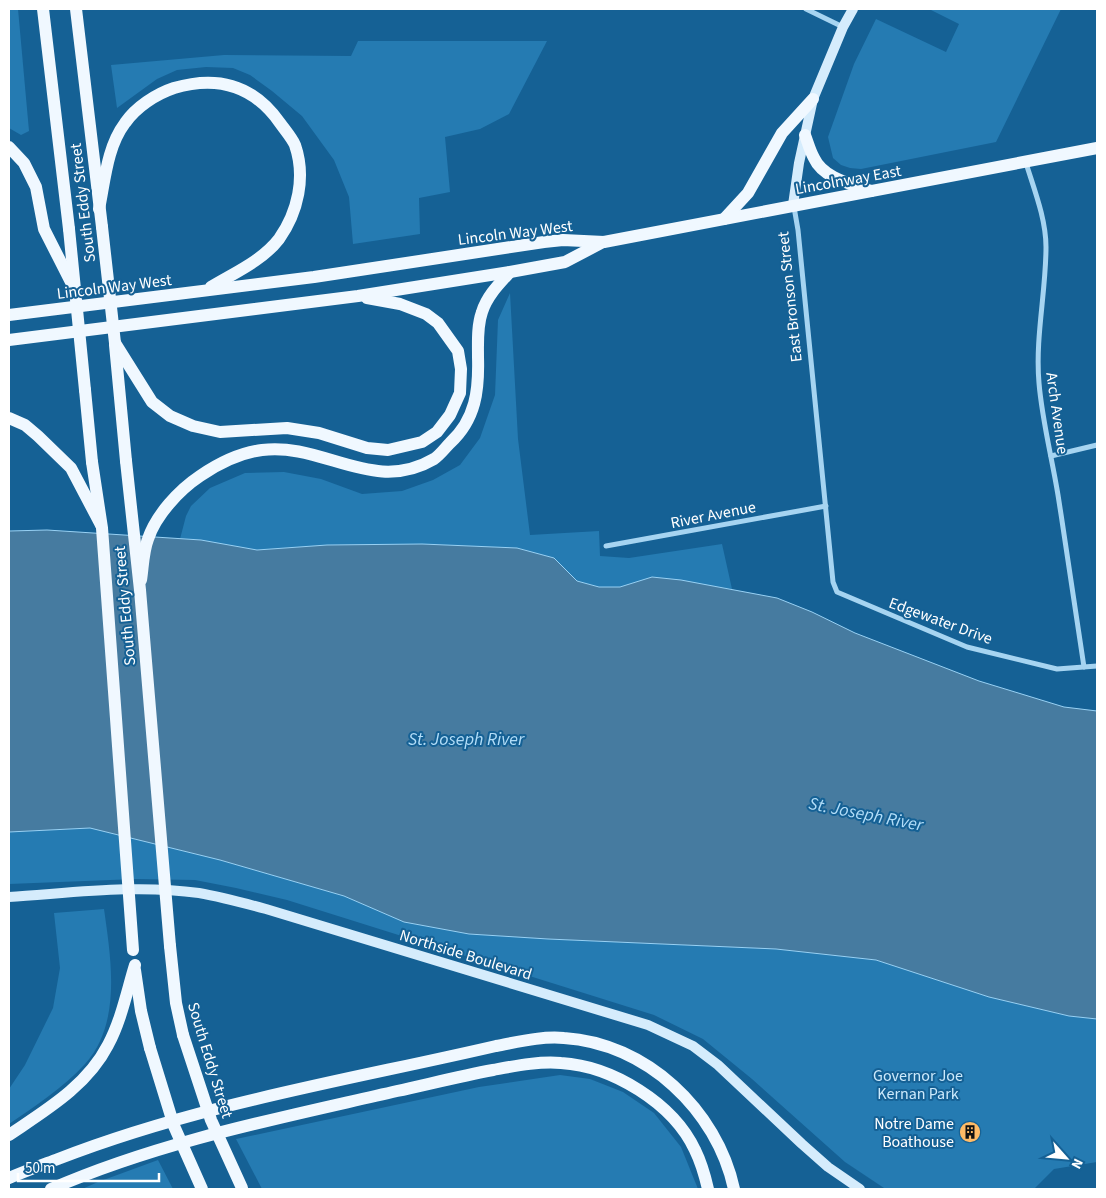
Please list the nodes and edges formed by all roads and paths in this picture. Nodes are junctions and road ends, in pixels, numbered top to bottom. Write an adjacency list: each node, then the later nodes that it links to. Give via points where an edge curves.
1 (43, 9): 18 (main road, South Eddy Street, bridge)
2 (76, 9): 13 (main road, South Eddy Street)
3 (806, 9): 5 (street)
4 (853, 9): 5 (street, East Bronson Street)
5 (843, 27): 6 (street, East Bronson Street)
6 (813, 99): 7 (street, East Bronson Street); 14 (main road, via 782,133 748,192)
7 (805, 135): 11 (main road, via 821,168 834,177); 12 (street, East Bronson Street)
8 (9, 147): 18 (main road, via 24,163 36,187 44,229)
9 (1097, 148): 10 (main road, Lincolnway East)
10 (1026, 162): 11 (main road, Lincolnway East); 25 (street, Arch Avenue, via 1046,245 1038,351 1039,382)
11 (871, 191): 12 (main road, Lincolnway East)
12 (793, 206): 14 (main road, Lincolnway East); 26 (street, East Bronson Street)
13 (99, 209): 17 (main road, via 111,150 125,122 146,102 187,84 213,82 252,94 270,108 294,144 300,167 300,190 292,215 273,245 257,260); 22 (main road, South Eddy Street, bridge)
14 (724, 219): 15 (main road, Lincolnway East)
15 (604, 242): 16 (main road, Lincoln Way West, via 565,262); 17 (main road, Lincoln Way West, via 544,242)
16 (510, 272): 19 (main road, Lincoln Way West); 29 (main road, bridge, via 482,311 478,333 478,393 470,418 458,436 435,458 409,470 381,472 290,450 263,450 221,462 188,483 166,506 148,540)
17 (205, 291): 20 (main road, Lincoln Way West)
18 (76, 294): 27 (main road, South Eddy Street, bridge, via 92,462)
19 (358, 296): 21 (main road, Lincoln Way West); 22 (main road, via 400,304 426,314 438,323 458,351 460,393 450,415 437,432 422,442 388,450 367,448 319,433 287,428 220,432 193,426 170,416 152,402)
20 (9, 315)
21 (9, 340)
22 (115, 342): 29 (main road, South Eddy Street, bridge)
23 (9, 418): 27 (main road, via 38,436 71,468)
24 (1097, 445): 25 (street)
25 (1051, 456): 32 (street, Arch Avenue)
26 (826, 506): 28 (street, River Avenue); 30 (street, East Bronson Street, via 833,582)
27 (102, 528): 34 (main road, South Eddy Street, bridge)
28 (606, 546)
29 (140, 590): 39 (main road, South Eddy Street, bridge, via 176,1003 211,1120)
30 (837, 592): 32 (street, Edgewater Drive, via 967,647 1057,669)
31 (1097, 666): 32 (street, Edgewater Drive)
32 (1084, 667)
33 (9, 896): 42 (street, Northside Boulevard, via 140,889 199,893 266,909 648,1025 693,1046 718,1065 828,1167)
34 (135, 965): 35 (main road, via 116,1026 97,1063 77,1086); 38 (main road, South Eddy Street, bridge, via 150,1048 174,1126)
35 (9, 1135)
36 (9, 1178): 41 (main road, via 114,1139 240,1102 496,1046 563,1038 583,1040 634,1058 678,1089 709,1130)
37 (51, 1189): 40 (main road, via 140,1156 253,1124 463,1076 520,1065 561,1063 609,1074 655,1100 680,1125 695,1149)
38 (202, 1189)
39 (243, 1189)
40 (708, 1189)
41 (734, 1189)
42 (860, 1189)

